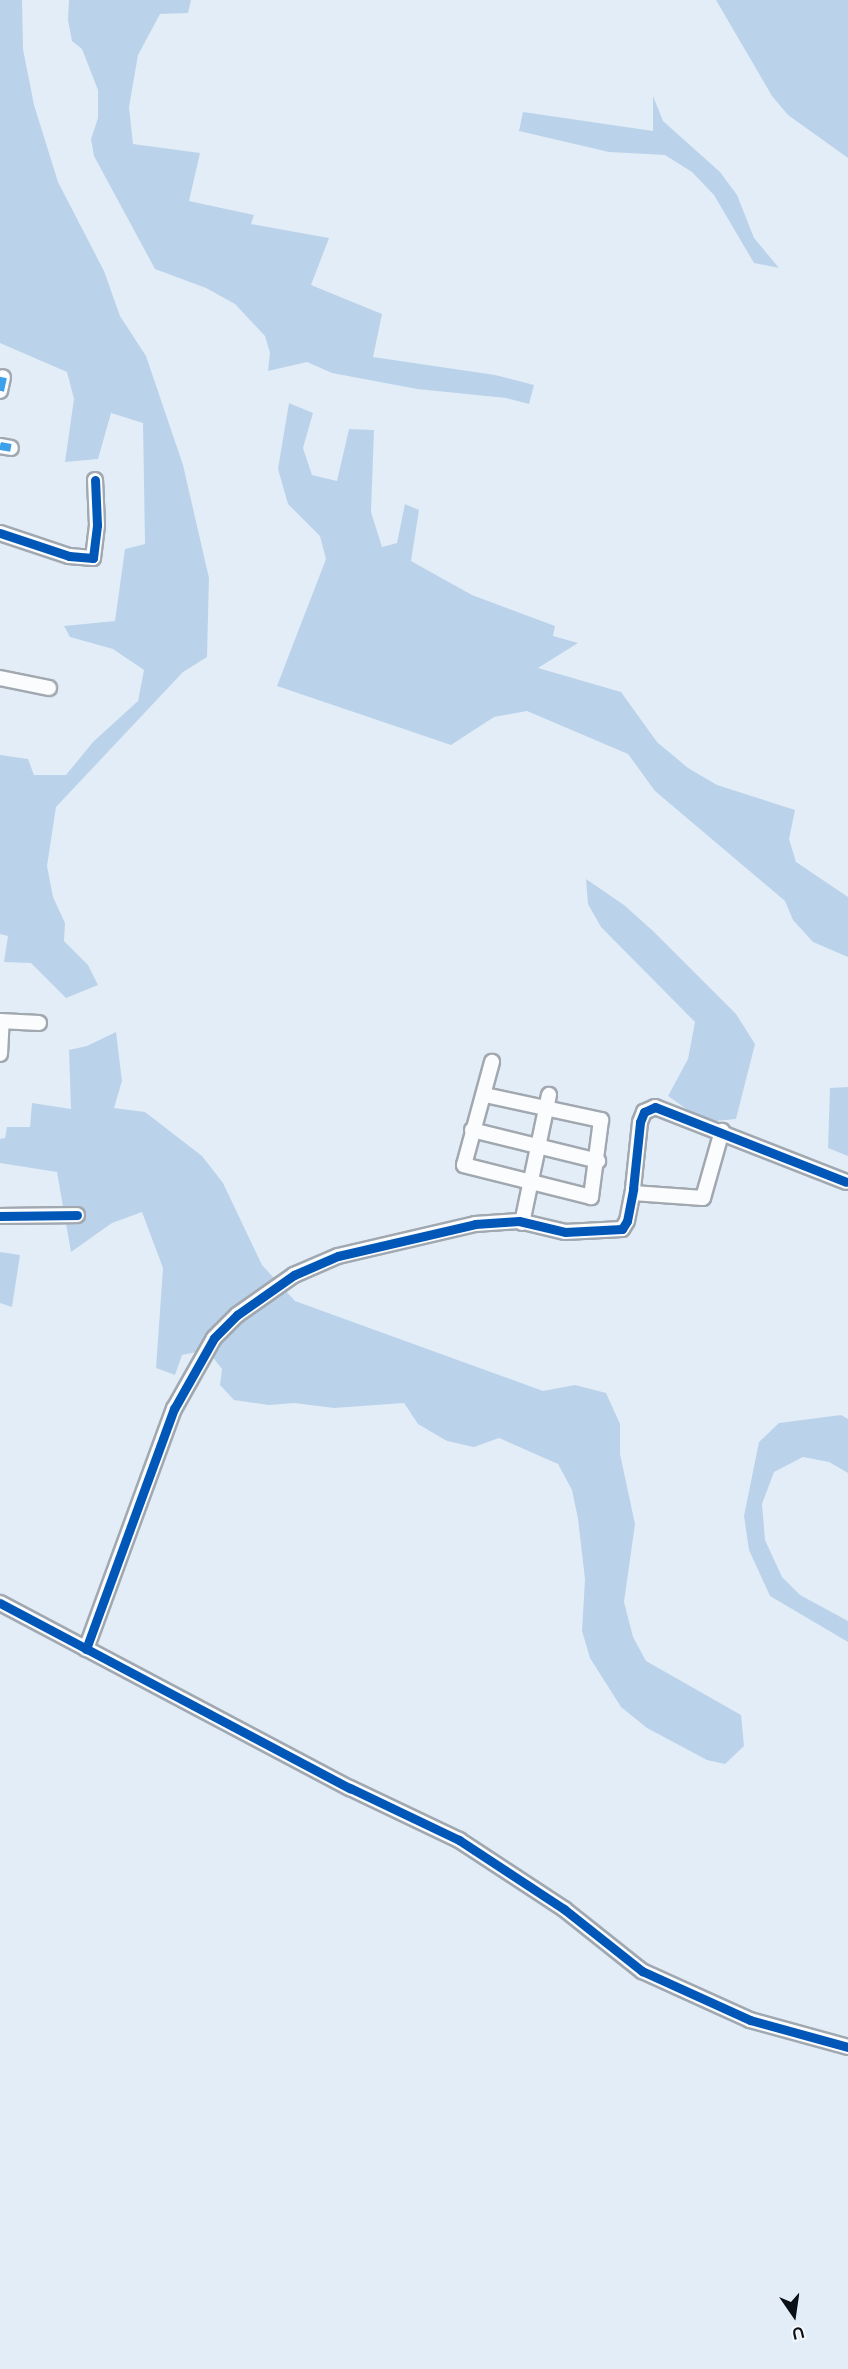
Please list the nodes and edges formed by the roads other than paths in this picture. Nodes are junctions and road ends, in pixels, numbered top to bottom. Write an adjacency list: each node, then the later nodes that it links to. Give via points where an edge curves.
1 (94, 480): 2 (street, via 97,525 93,558 69,555)
2 (0, 533)
3 (0, 678): 4 (street)
4 (49, 688)
5 (1, 1021): 6 (street); 7 (street)
6 (39, 1023)
7 (0, 1054)
8 (492, 1062): 9 (street)
9 (485, 1095): 11 (street); 12 (street)
10 (549, 1095): 11 (street)
11 (546, 1110): 14 (street); 15 (street, via 601,1120)
12 (472, 1130): 14 (street); 17 (street, via 464,1165)
13 (722, 1131): 16 (street, via 771,1155); 18 (street, via 703,1198); 18 (street, via 649,1109 640,1122)
14 (538, 1147): 15 (street); 17 (street)
15 (598, 1161): 17 (street, via 591,1197)
16 (846, 1182)
17 (530, 1184): 21 (street)
18 (633, 1193): 21 (street, via 627,1221 621,1229 565,1232)
19 (77, 1215): 20 (street)
20 (0, 1216)
21 (522, 1223): 23 (street, via 475,1224 338,1256 294,1275 237,1315 214,1338 174,1410)
22 (0, 1603): 23 (street)
23 (86, 1649): 24 (street, via 350,1788 459,1840 564,1909 642,1971 750,2020)
24 (848, 2047)

